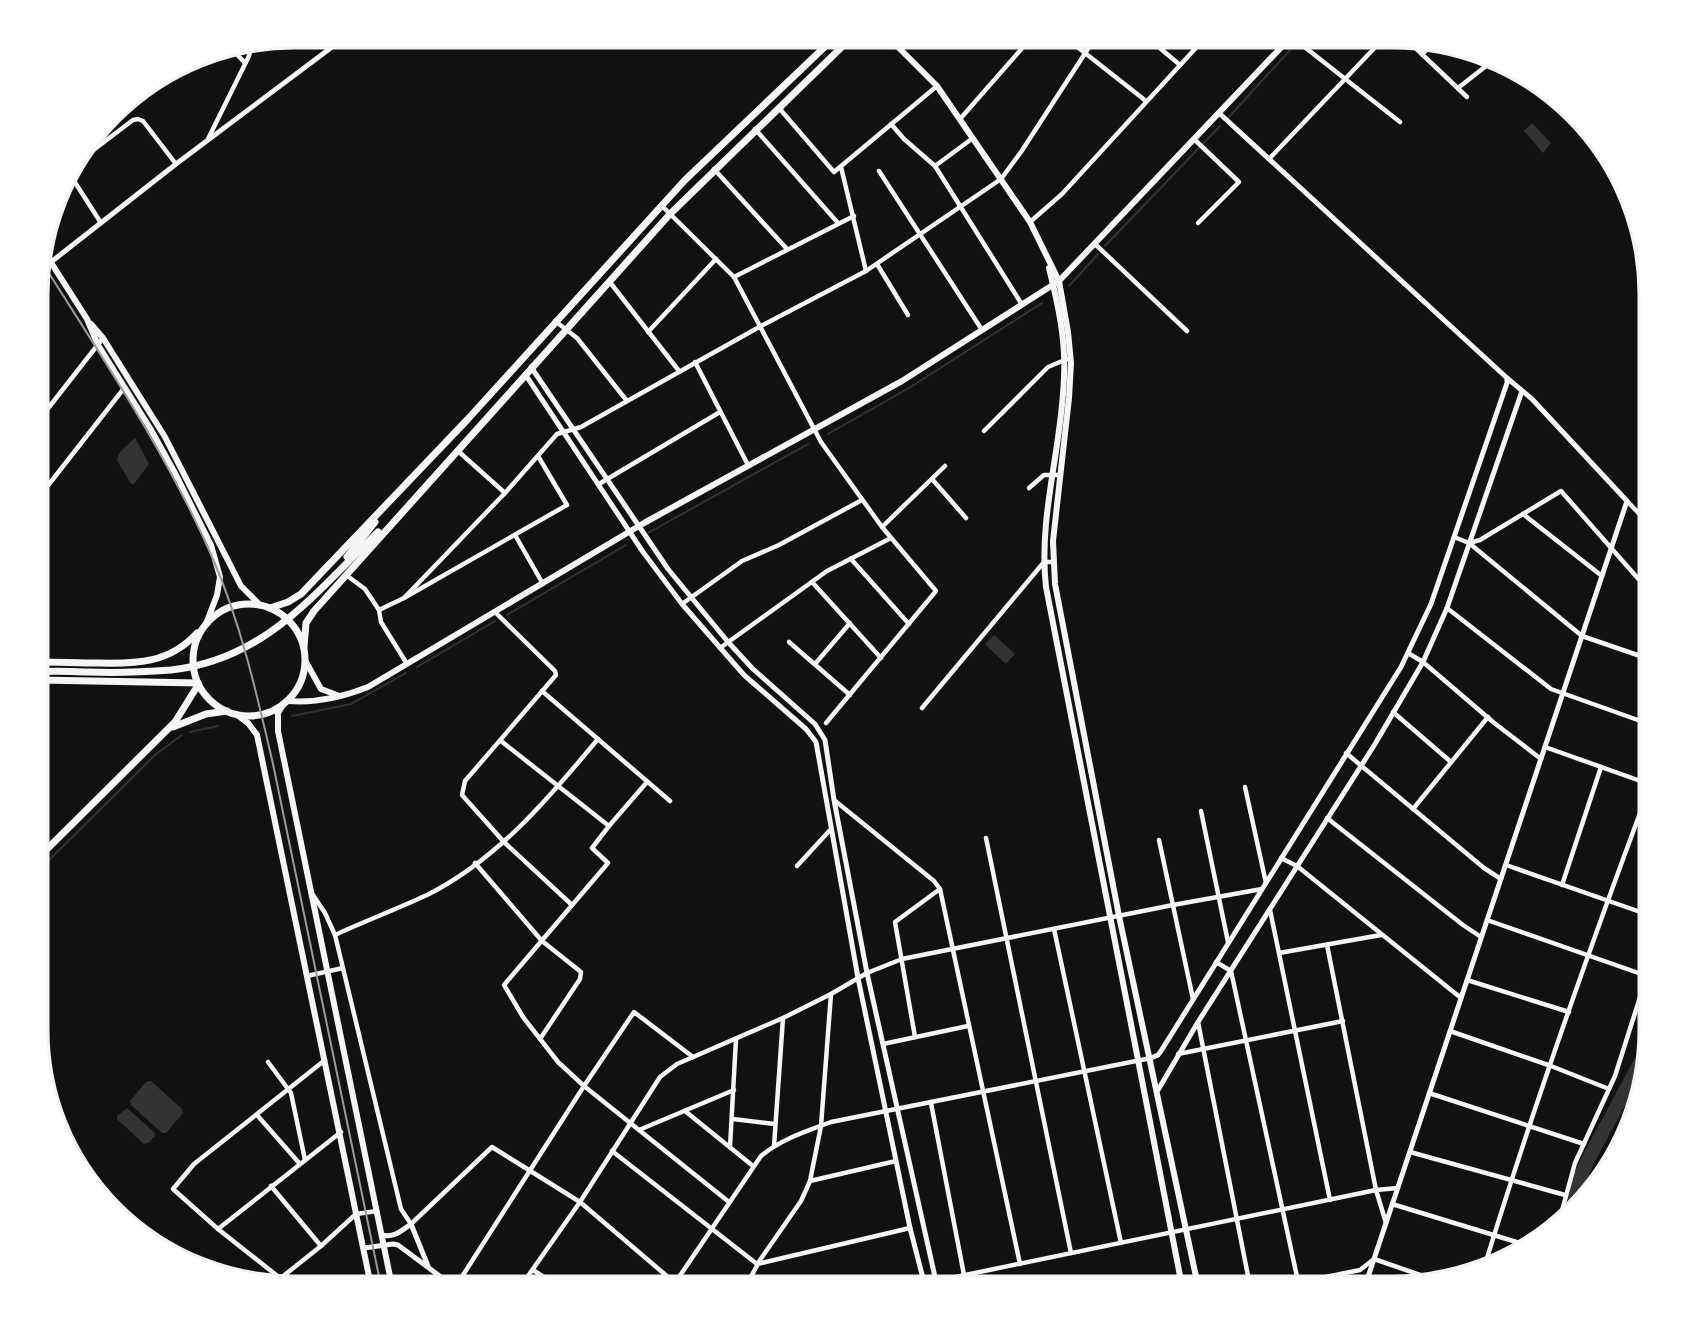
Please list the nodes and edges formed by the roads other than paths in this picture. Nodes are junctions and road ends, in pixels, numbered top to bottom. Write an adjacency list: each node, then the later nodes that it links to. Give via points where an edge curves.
1 (331, 48): 35 (street)
2 (842, 48): 27 (main road)
3 (899, 48): 23 (main road)
4 (1022, 48): 29 (street)
5 (1078, 48): 16 (street)
6 (1089, 48): 16 (street)
7 (1160, 48): 20 (street)
8 (1196, 48): 20 (street)
9 (1281, 48): 28 (main road)
10 (1306, 48): 22 (street)
11 (1374, 48): 22 (street)
12 (822, 49): 45 (main road)
13 (1417, 50): 17 (street)
14 (1426, 50): 17 (street)
15 (249, 52): 19 (street)
16 (1086, 54): 26 (street); 43 (street)
17 (1422, 54): 24 (street)
18 (237, 55): 19 (street)
19 (245, 63): 35 (street)
20 (1180, 65): 26 (street)
21 (1486, 67): 24 (street)
22 (1345, 79): 30 (street); 37 (street)
23 (937, 86): 29 (main road); 31 (street)
24 (1458, 88): 25 (street)
25 (1467, 97)
26 (1146, 101): 49 (street, via 1062,194)
27 (779, 108): 32 (main road); 40 (street, via 834,171)
28 (1219, 113): 34 (main road); 37 (street)
29 (960, 119): 33 (main road)
30 (1400, 122)
31 (891, 124): 39 (street); 40 (street)
32 (755, 129): 41 (main road); 52 (street)
33 (973, 138): 39 (street); 43 (main road)
34 (1194, 139): 50 (street, via 1239,182); 54 (main road)
35 (207, 141): 38 (street)
36 (96, 148): 38 (street, via 138,119)
37 (1269, 159): 79 (street)
38 (176, 164): 51 (street)
39 (935, 166): 46 (street)
40 (841, 167): 48 (street)
41 (714, 169): 47 (main road); 55 (street)
42 (879, 171): 53 (street)
43 (1001, 179): 46 (street); 49 (main road)
44 (75, 182): 51 (street)
45 (661, 205): 47 (street); 66 (main road)
46 (961, 207): 53 (street); 63 (street)
47 (670, 214): 56 (street); 61 (main road)
48 (854, 216): 52 (street); 59 (street)
49 (1030, 222): 62 (main road)
50 (1198, 222)
51 (101, 223): 57 (street)
52 (838, 223): 55 (street)
53 (920, 234): 58 (street); 69 (street)
54 (1095, 244): 62 (main road); 70 (street)
55 (787, 249): 60 (street)
56 (716, 259): 60 (street); 71 (street)
57 (51, 262): 65 (main road)
58 (877, 264): 59 (street); 64 (street)
59 (866, 271): 67 (street)
60 (734, 277): 67 (street)
61 (609, 281): 68 (main road); 71 (street)
62 (1056, 283): 63 (main road); 74 (main road, via 1068,332)
63 (1021, 303): 69 (main road)
64 (908, 315)
65 (87, 319): 72 (main road); 73 (main road)
66 (555, 321): 68 (street); 100 (main road)
67 (760, 326): 75 (street); 85 (street)
68 (564, 330): 76 (main road); 82 (street, via 577,338)
69 (982, 330): 85 (main road, via 903,381)
70 (1187, 331)
71 (648, 332): 77 (street)
72 (103, 338): 73 (street); 127 (main road, via 165,436 241,586)
73 (98, 345): 80 (main road); 83 (street)
74 (1067, 358): 88 (street, via 1048,367); 93 (main road); 94 (main road, via 1069,398)
75 (695, 362): 77 (street); 84 (street)
76 (531, 367): 78 (main road); 86 (street)
77 (679, 371): 82 (street)
78 (525, 374): 87 (street); 89 (main road)
79 (1506, 378): 81 (street); 112 (street)
80 (125, 387): 98 (street); 135 (main road, via 176,475 216,558 218,595)
81 (1522, 391): 104 (street); 114 (street)
82 (627, 401): 86 (street)
83 (48, 409)
84 (720, 412): 91 (street); 95 (street)
85 (814, 428): 91 (main road); 103 (street)
86 (574, 429): 87 (street); 95 (street)
87 (564, 431): 90 (street); 97 (street)
88 (984, 431)
89 (458, 450): 101 (street); 102 (main road)
90 (538, 456): 101 (street); 111 (street, via 567,505)
91 (748, 465): 108 (main road)
92 (945, 466): 96 (street)
93 (1052, 474): 94 (street); 99 (street, via 1044,475); 117 (main road)
94 (1060, 475): 118 (main road)
95 (607, 478): 97 (street); 108 (street)
96 (932, 479): 107 (street); 109 (street)
97 (599, 484): 110 (street)
98 (48, 486)
99 (1029, 488)
100 (399, 492): 122 (main road); 129 (main road, via 301,594)
101 (505, 493): 125 (street)
102 (413, 498): 119 (main road); 122 (main road)
103 (862, 500): 109 (street); 126 (street, via 742,561)
104 (1627, 501): 106 (street); 115 (street)
105 (1523, 514): 114 (street); 115 (street, via 1561,491); 120 (street)
106 (1639, 514)
107 (966, 518)
108 (638, 527): 110 (main road); 126 (street)
109 (882, 527): 113 (street)
110 (630, 531): 124 (main road); 128 (street)
111 (515, 535): 124 (street); 125 (street)
112 (1454, 537): 114 (street); 141 (street, via 1431,604)
113 (891, 538): 116 (street); 134 (street, via 936,591)
114 (1469, 543): 130 (street); 136 (street)
115 (1611, 546): 120 (street); 121 (street)
116 (851, 559): 123 (street); 134 (street)
117 (1044, 562): 118 (street); 157 (street); 165 (main road)
118 (1053, 562): 164 (main road)
119 (346, 575): 131 (street, via 365,589); 139 (main road, via 309,617)
120 (1602, 576): 136 (street)
121 (1639, 579)
122 (328, 580): 149 (main road, via 275,630 212,661 171,670)
123 (812, 582): 133 (street); 137 (street)
124 (543, 584): 132 (main road)
125 (404, 598): 131 (street)
126 (690, 598): 128 (street); 137 (street)
127 (258, 604): 129 (main road); 135 (main road, via 231,606)
128 (682, 604): 140 (street)
129 (270, 608): 139 (main road, via 295,627)
130 (1447, 608): 146 (street); 153 (street)
131 (378, 610): 147 (street, via 381,622)
132 (496, 613): 147 (main road); 152 (street, via 555,671 555,677)
133 (850, 623): 143 (street); 148 (street)
134 (909, 624): 143 (street)
135 (204, 626): 144 (main road, via 190,642 156,660); 151 (main road, via 193,654)
136 (1582, 636): 142 (street); 153 (street)
137 (728, 642): 140 (street); 179 (street, via 821,732)
138 (789, 642): 148 (street)
139 (304, 647): 145 (main road)
140 (720, 648): 187 (street, via 744,675 813,736)
141 (1408, 653): 146 (street); 170 (street)
142 (1639, 656)
143 (881, 658): 154 (street)
144 (48, 662)
145 (306, 662): 155 (main road, via 321,689); 156 (main road, via 298,687)
146 (1423, 662): 159 (street); 161 (street)
147 (407, 664): 155 (main road)
148 (815, 664): 154 (street)
149 (48, 671)
150 (48, 680): 151 (main road)
151 (198, 684): 158 (main road, via 213,703); 166 (main road, via 181,715)
152 (542, 691): 167 (street); 168 (street)
153 (1562, 694): 162 (street); 169 (street)
154 (850, 695): 163 (street)
155 (344, 696): 156 (main road)
156 (285, 703): 160 (main road, via 262,714); 202 (main road, via 278,713 278,731)
157 (922, 708)
158 (227, 711): 160 (main road); 166 (main road, via 200,716)
159 (1393, 712): 172 (street); 173 (street)
160 (236, 714): 230 (main road, via 257,735)
161 (1488, 717): 171 (street); 172 (street)
162 (1639, 721)
163 (826, 723)
164 (1083, 733): 165 (main road); 209 (main road)
165 (1075, 734): 210 (main road)
166 (161, 735): 191 (main road)
167 (598, 739): 176 (street); 177 (street)
168 (501, 741): 177 (street); 190 (street, via 465,781 462,795)
169 (1545, 747): 171 (street); 174 (street)
170 (1346, 753): 173 (street); 192 (street)
171 (1541, 759): 194 (street)
172 (1451, 762): 181 (street)
173 (1360, 765): 181 (street); 184 (street)
174 (1601, 767): 175 (street); 199 (street)
175 (1639, 780)
176 (647, 782): 180 (street); 186 (street)
177 (559, 785): 186 (street); 190 (street)
178 (1245, 787): 198 (street)
179 (834, 800): 185 (street); 200 (street)
180 (670, 801)
181 (1413, 809): 197 (street)
182 (1202, 811): 203 (street)
183 (1639, 816): 204 (street)
184 (1327, 818): 195 (street); 215 (street)
185 (839, 821): 187 (street); 228 (street)
186 (609, 826): 206 (street, via 592,848 608,863)
187 (831, 829): 196 (street); 231 (street)
188 (986, 838): 216 (street)
189 (1159, 840): 205 (street)
190 (504, 842): 193 (street); 206 (street)
191 (48, 849)
192 (1281, 858): 195 (street); 198 (street)
193 (475, 863): 213 (street, via 429,894); 217 (street)
194 (1506, 864): 197 (street); 199 (street)
195 (1297, 866): 207 (street); 214 (street)
196 (797, 867)
197 (1501, 879): 211 (street)
198 (1266, 883): 201 (street)
199 (1562, 885): 204 (street)
200 (940, 889): 220 (street); 223 (street, via 895,922)
201 (1262, 889): 203 (street); 218 (street)
202 (311, 893): 213 (street, via 326,913); 226 (main road)
203 (1219, 897): 205 (street); 218 (street)
204 (1608, 901): 208 (street); 222 (street)
205 (1173, 904): 209 (street); 235 (street)
206 (572, 906): 217 (street)
207 (1270, 910): 221 (street); 227 (street)
208 (1639, 912)
209 (1119, 916): 210 (street); 252 (main road)
210 (1112, 918): 212 (street); 254 (main road)
211 (1487, 920): 215 (street); 222 (street)
212 (1054, 929): 216 (street); 257 (street)
213 (335, 935): 225 (street)
214 (1381, 935): 219 (street); 234 (street)
215 (1481, 937): 232 (street)
216 (1006, 938): 220 (street); 258 (street)
217 (542, 941): 245 (street, via 504,985); 245 (street, via 579,970 581,977)
218 (1228, 942): 224 (street)
219 (1327, 945): 221 (street); 239 (street)
220 (953, 949): 223 (street); 241 (street)
221 (1279, 953): 242 (street)
222 (1589, 956): 229 (street); 237 (street)
223 (902, 959): 228 (street); 244 (street)
224 (1216, 962): 227 (street); 235 (street)
225 (343, 968): 226 (street); 304 (street, via 401,1209)
226 (327, 971): 230 (street); 300 (main road)
227 (1231, 971): 240 (street); 247 (street)
228 (867, 972): 231 (street); 248 (street)
229 (1639, 973)
230 (307, 976): 253 (main road)
231 (858, 978): 233 (street); 269 (street)
232 (1467, 980): 234 (street); 237 (street)
233 (831, 994): 238 (street); 274 (street)
234 (1461, 998): 243 (street)
235 (1193, 999): 252 (street, via 1158,1055)
236 (1639, 1000): 261 (street)
237 (1569, 1012): 256 (street)
238 (783, 1018): 246 (street); 273 (street)
239 (1342, 1021): 242 (street); 292 (street)
240 (1198, 1022): 249 (street); 250 (street)
241 (968, 1026): 244 (street); 264 (street)
242 (1295, 1030): 247 (street); 294 (street)
243 (1450, 1031): 256 (street); 265 (street)
244 (915, 1037): 248 (street)
245 (540, 1039): 259 (street)
246 (736, 1039): 251 (street); 262 (street)
247 (1246, 1040): 249 (street); 299 (street)
248 (883, 1044): 267 (street)
249 (1203, 1049): 250 (street); 302 (street)
250 (1178, 1054): 263 (street)
251 (693, 1057): 259 (street, via 634,1012); 272 (street, via 660,1077)
252 (1151, 1058): 254 (street); 263 (main road)
253 (325, 1060): 260 (street); 277 (main road)
254 (1138, 1061): 257 (street); 309 (main road)
255 (268, 1062): 260 (street)
256 (1551, 1066): 261 (street); 275 (street)
257 (1084, 1072): 258 (street); 313 (street)
258 (1035, 1082): 264 (street); 317 (street)
259 (584, 1086): 272 (street); 287 (street)
260 (289, 1089): 270 (street); 283 (street)
261 (1609, 1089): 278 (street)
262 (734, 1090): 268 (street); 271 (street)
263 (1158, 1090): 308 (main road)
264 (982, 1092): 266 (street); 321 (street)
265 (1429, 1093): 275 (street); 282 (street)
266 (931, 1103): 267 (street); 328 (street)
267 (897, 1110): 269 (street); 339 (street)
268 (685, 1111): 276 (street); 280 (street)
269 (886, 1112): 274 (street); 284 (street)
270 (256, 1115): 285 (street); 305 (street, via 194,1164 173,1189)
271 (733, 1119): 273 (street); 280 (street)
272 (630, 1123): 276 (street); 281 (street)
273 (775, 1124): 279 (street)
274 (821, 1126): 279 (street); 289 (street)
275 (1529, 1126): 278 (street); 288 (street)
276 (639, 1130): 296 (street)
277 (340, 1132): 283 (street); 301 (main road)
278 (1584, 1144): 293 (street)
279 (774, 1146): 286 (street)
280 (730, 1147): 286 (street)
281 (612, 1151): 295 (street); 307 (street)
282 (1410, 1152): 288 (street); 291 (street)
283 (305, 1160): 285 (street)
284 (896, 1161): 289 (street); 306 (street)
285 (300, 1164): 290 (street)
286 (753, 1166): 296 (street)
287 (530, 1171): 295 (street); 304 (street, via 492,1147); 332 (street)
288 (1512, 1180): 293 (street); 311 (street)
289 (810, 1181): 320 (street, via 801,1201)
290 (271, 1186): 305 (street); 315 (street)
291 (1398, 1188): 292 (street); 297 (street)
292 (1376, 1190): 294 (street); 303 (street)
293 (1565, 1195): 298 (street)
294 (1330, 1200): 299 (street)
295 (580, 1202): 323 (street); 335 (street)
296 (729, 1202): 307 (street)
297 (1392, 1204): 303 (street); 311 (street)
298 (1562, 1209)
299 (1282, 1210): 302 (street); 344 (street)
300 (377, 1211): 301 (street); 310 (main road)
301 (356, 1214): 315 (street); 316 (main road)
302 (1237, 1219): 308 (street); 343 (street)
303 (1386, 1223): 319 (street)
304 (411, 1224): 310 (street, via 393,1236); 322 (street)
305 (218, 1228): 326 (street)
306 (910, 1228): 320 (street); 338 (street)
307 (711, 1229): 320 (street); 336 (street)
308 (1185, 1230): 309 (street); 342 (main road)
309 (1171, 1233): 313 (street); 341 (main road)
310 (382, 1234): 314 (main road)
311 (1494, 1235): 312 (street); 318 (street)
312 (1517, 1242)
313 (1121, 1243): 317 (street)
314 (384, 1245): 316 (street); 322 (street, via 398,1245); 330 (main road)
315 (321, 1246): 327 (street)
316 (364, 1248): 329 (main road)
317 (1071, 1254): 321 (street)
318 (1487, 1257)
319 (1374, 1259): 324 (street, via 1360,1270); 325 (street); 346 (street)
320 (757, 1264): 337 (street)
321 (1020, 1264): 328 (street)
322 (428, 1267): 331 (street)
323 (533, 1270): 333 (street); 334 (street)
324 (1342, 1274): 345 (street)
325 (1419, 1274)
326 (276, 1275)
327 (283, 1275)
328 (964, 1275): 340 (street)
329 (369, 1276)
330 (390, 1276)
331 (440, 1276)
332 (461, 1276)
333 (529, 1276)
334 (542, 1276)
335 (664, 1276)
336 (680, 1276)
337 (751, 1276)
338 (922, 1276)
339 (934, 1276)
340 (961, 1276)
341 (1180, 1276)
342 (1196, 1276)
343 (1248, 1276)
344 (1296, 1276)
345 (1334, 1276)
346 (1369, 1276)

